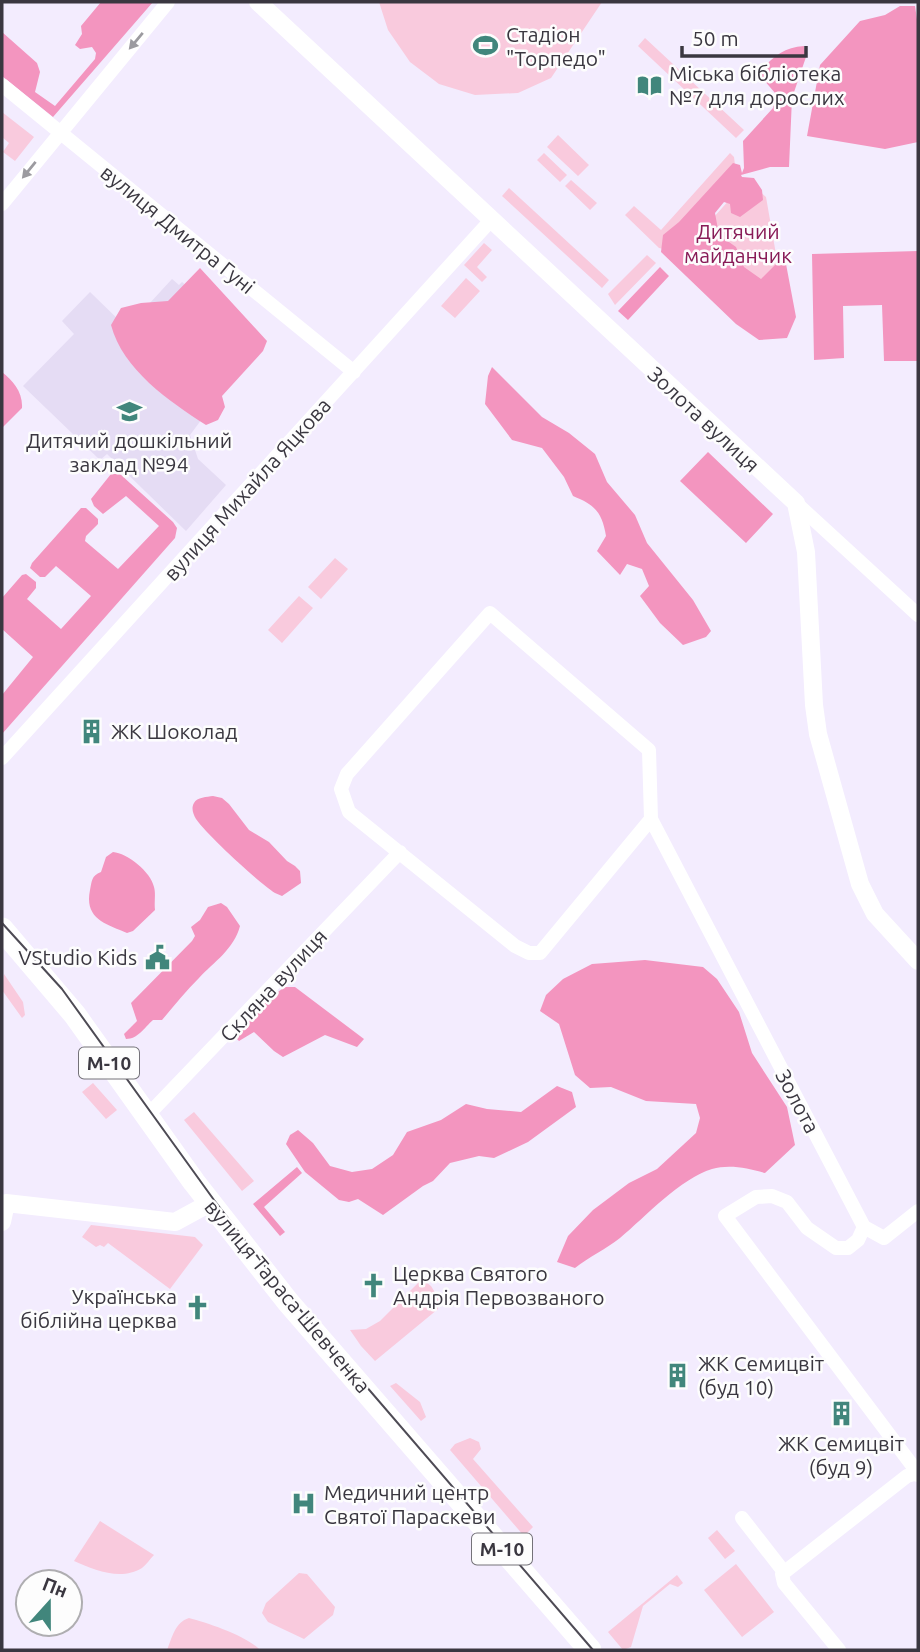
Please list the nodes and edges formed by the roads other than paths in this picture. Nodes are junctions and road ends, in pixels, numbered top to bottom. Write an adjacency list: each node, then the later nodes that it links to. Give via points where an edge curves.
1 (168, 2): 4 (street, one-way to 4)
2 (258, 2): 6 (street, Золота вулиця)
3 (2, 85): 4 (street, вулиця Дмитра Гуні)
4 (59, 134): 5 (street, one-way to 5); 7 (street, вулиця Дмитра Гуні)
5 (2, 204)
6 (492, 219): 7 (street, вулиця Михайла Яцкова); 8 (street, Золота вулиця)
7 (354, 373): 10 (street, вулиця Михайла Яцкова)
8 (796, 503): 9 (street); 14 (street, via 806,552 818,734 860,884 875,914)
9 (918, 615)
10 (2, 758)
11 (651, 819): 12 (street, via 540,953 515,946); 12 (street, via 649,750 491,613 347,774 341,789 349,812); 20 (street, Золота)
12 (400, 852): 15 (street, Скляна вулиця)
13 (2, 929): 15 (main road, вулиця Тараса Шевченка / М-10, via 75,1014)
14 (918, 961)
15 (146, 1117): 17 (main road, вулиця Тараса Шевченка / М-10)
16 (4, 1203): 17 (street, via 175,1222); 19 (street)
17 (210, 1203): 24 (main road, вулиця Тараса Шевченка / М-10, via 288,1302)
18 (918, 1211): 20 (street, via 884,1238)
19 (2, 1222)
20 (864, 1227): 21 (street, via 848,1248 836,1248 807,1228 787,1202 772,1196 756,1197 725,1216)
21 (918, 1474): 23 (street, via 907,1476)
22 (742, 1518): 23 (street)
23 (784, 1572): 25 (street, via 784,1583)
24 (590, 1650)
25 (839, 1650)

